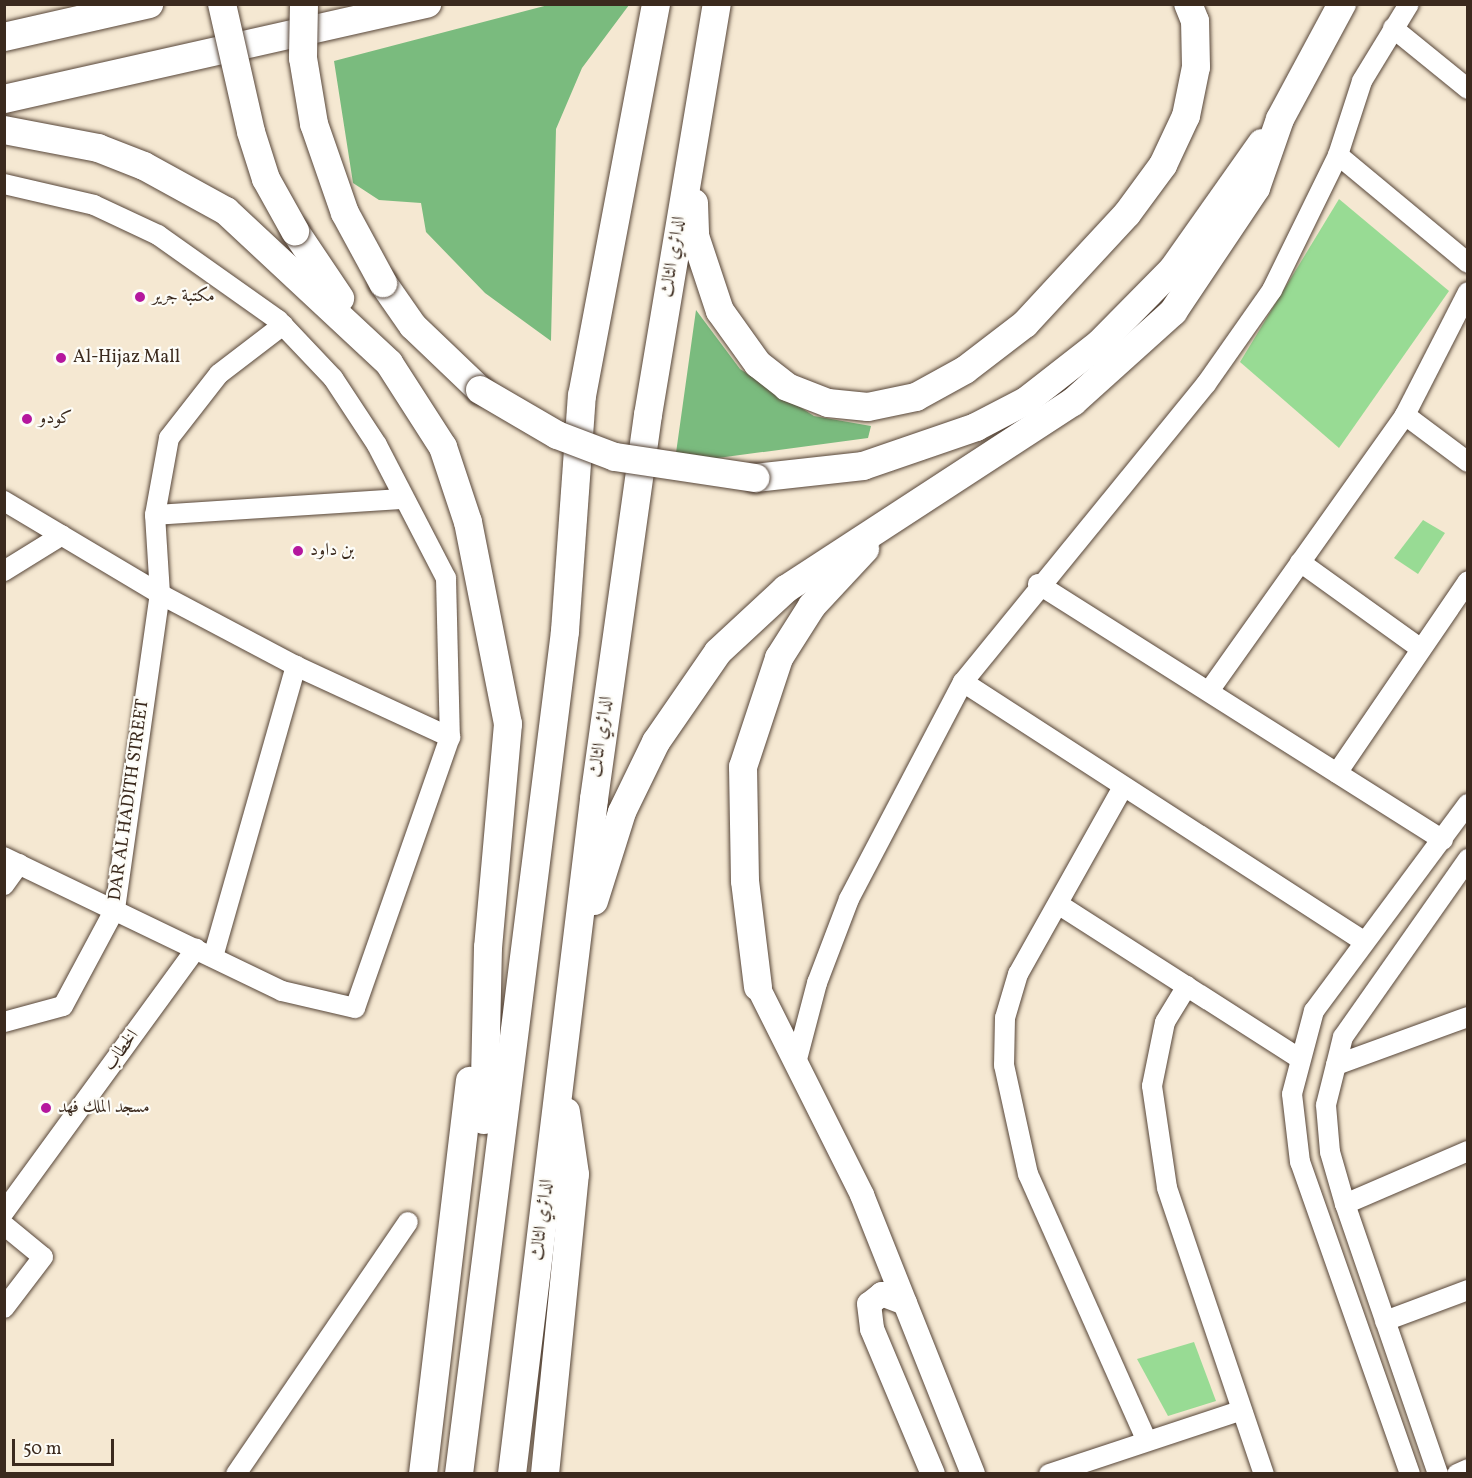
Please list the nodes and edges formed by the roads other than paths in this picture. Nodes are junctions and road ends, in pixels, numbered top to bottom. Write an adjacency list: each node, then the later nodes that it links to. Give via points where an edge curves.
1 (149, 4): 11 (highway)
2 (222, 4): 22 (highway, bridge, via 250,132 266,179 295,231)
3 (304, 4): 14 (highway, bridge, via 303,58 314,124 345,213 413,326 480,390 557,435 615,457 755,478 863,466 976,427 1026,401 1099,344 1173,269)
4 (427, 4): 13 (highway)
5 (656, 4): 62 (highway, via 582,396 565,631)
6 (717, 4): 16 (highway, الدائري الثالث)
7 (1188, 4): 16 (highway, via 1195,21 1196,68 1186,116 1163,165 1127,214 1025,324 965,370 916,397 868,407 828,403 787,387 758,364 720,311 695,236)
8 (1342, 4): 14 (highway)
9 (1409, 4): 10 (street)
10 (1393, 28): 12 (street); 17 (street, via 1362,81)
11 (4, 37)
12 (1467, 89)
13 (4, 99)
14 (1280, 119): 26 (highway, via 1256,188 1173,312 1073,402)
15 (4, 130): 22 (highway, via 98,148 185,187 262,240)
16 (693, 136): 51 (highway, الدائري الثالث, via 643,450)
17 (1338, 155): 19 (street); 33 (street, via 1272,290 1206,384)
18 (4, 184): 21 (street, via 94,206 158,234 218,273)
19 (1467, 263)
20 (1467, 292): 23 (street)
21 (283, 325): 25 (street, via 333,378 377,445); 28 (street, DAR AL HADITH STREET, via 219,374 169,438)
22 (369, 343): 52 (highway, via 389,363 442,447 468,522 490,623 508,724)
23 (1405, 414): 24 (street); 30 (street)
24 (1467, 462)
25 (402, 499): 28 (street); 39 (street, via 446,578)
26 (917, 499): 51 (highway, via 786,589 718,652 656,742 622,812); 54 (highway, via 812,606 779,658 758,713 744,767 742,822)
27 (4, 501): 29 (street)
28 (155, 515): 34 (street, DAR AL HADITH STREET)
29 (62, 536): 31 (street); 34 (street)
30 (1300, 562): 35 (street); 38 (street)
31 (4, 571)
32 (1467, 581): 35 (street)
33 (1038, 584): 37 (street); 38 (street)
34 (160, 594): 36 (street); 48 (street, DAR AL HADITH STREET)
35 (1421, 649): 40 (street)
36 (296, 666): 39 (street); 50 (street)
37 (963, 682): 41 (street); 58 (street, via 849,899 817,982)
38 (1209, 692): 40 (street)
39 (450, 737): 50 (street, via 355,1008 282,991)
40 (1337, 773): 43 (street)
41 (1123, 787): 47 (street); 49 (street)
42 (1467, 804): 43 (street)
43 (1443, 840): 49 (street)
44 (12, 860): 46 (street); 48 (street)
45 (1467, 860): 59 (street, via 1343,1037)
46 (4, 885)
47 (1058, 904): 53 (street); 72 (street, via 1018,974 1005,1018 1012,1116 1028,1174)
48 (115, 909): 50 (street); 56 (street, DAR AL HADITH STREET, via 63,1006)
49 (1362, 940): 57 (street, via 1314,1011)
50 (205, 953): 64 (street, الخطاب)
51 (574, 963): 60 (highway, الدائري الثالث)
52 (487, 964): 62 (highway, via 484,1118); 75 (highway)
53 (1187, 986): 57 (street); 71 (street, via 1165,1022 1152,1086 1167,1188)
54 (758, 987): 58 (main road)
55 (1467, 1017): 59 (street)
56 (4, 1022)
57 (1299, 1058): 83 (street, via 1292,1094 1300,1162)
58 (796, 1063): 68 (main road, via 862,1195)
59 (1336, 1065): 63 (street, via 1326,1105 1330,1152)
60 (560, 1075): 77 (highway, الدائري الثالث); 78 (highway, via 575,1174)
61 (1467, 1151): 63 (street)
62 (492, 1188): 76 (highway)
63 (1345, 1204): 70 (street)
64 (4, 1212)
65 (408, 1222): 74 (street)
66 (4, 1225): 69 (street, via 43,1257)
67 (1467, 1290): 70 (street)
68 (905, 1303): 79 (main road, via 882,1294 869,1304 872,1329); 80 (main road)
69 (4, 1308)
70 (1385, 1321): 84 (street)
71 (1242, 1410): 72 (street); 82 (street)
72 (1146, 1438): 81 (street)
73 (1467, 1469): 85 (street)
74 (236, 1473)
75 (423, 1473)
76 (459, 1473)
77 (512, 1473)
78 (545, 1473)
79 (933, 1473)
80 (973, 1473)
81 (1049, 1473)
82 (1264, 1473)
83 (1410, 1473)
84 (1438, 1473)
85 (1456, 1473)

